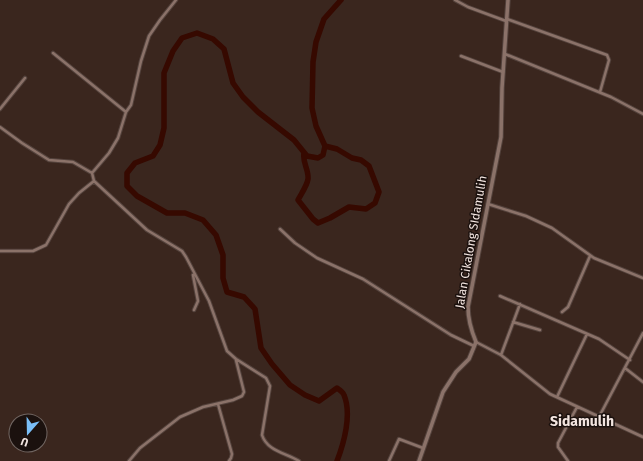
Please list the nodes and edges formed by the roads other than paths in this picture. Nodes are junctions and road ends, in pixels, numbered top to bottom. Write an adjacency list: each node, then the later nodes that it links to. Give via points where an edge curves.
1 (176, 0): 12 (street, via 152,30 147,41 131,105)
2 (455, 0): 4 (street)
3 (508, 0): 4 (street, Jalan Cikalong SIdamulih)
4 (507, 20): 6 (street, Jalan Cikalong SIdamulih); 10 (street, via 607,55 609,60)
5 (53, 53): 12 (street)
6 (505, 54): 8 (street, Jalan Cikalong SIdamulih); 10 (street)
7 (461, 56): 8 (street)
8 (504, 72): 17 (street, Jalan Cikalong SIdamulih, via 501,136)
9 (24, 78): 11 (street)
10 (600, 92): 13 (street)
11 (0, 109)
12 (126, 112): 15 (street, via 118,138)
13 (643, 114)
14 (0, 127): 15 (street, via 49,160 73,162)
15 (92, 173): 16 (street)
16 (94, 180): 19 (street, via 69,204 46,245 33,250); 21 (street, via 147,230 182,251)
17 (488, 204): 20 (street, via 526,216 552,228); 31 (street, Jalan Cikalong SIdamulih, via 468,307 468,316)
18 (280, 229): 32 (street, via 295,244 317,258 363,279 450,335)
19 (0, 251)
20 (590, 256): 22 (street); 26 (street, via 568,307)
21 (190, 265): 25 (street, via 198,301); 34 (street, via 209,301 227,351)
22 (643, 278)
23 (500, 296): 24 (street)
24 (520, 304): 27 (street); 30 (street)
25 (194, 310)
26 (562, 312)
27 (513, 322): 28 (street); 33 (street)
28 (540, 330)
29 (643, 333): 35 (street)
30 (587, 334): 35 (street); 38 (street)
31 (476, 342): 32 (street); 33 (street)
32 (474, 346): 43 (street, via 469,359 456,372 443,392)
33 (501, 355): 38 (street)
34 (236, 360): 39 (street, via 243,395); 46 (street, via 266,378 270,386 262,435 264,440 271,448)
35 (630, 360): 36 (street)
36 (625, 368): 37 (street); 41 (street)
37 (643, 382)
38 (557, 397): 40 (street)
39 (218, 404): 44 (street, via 203,407 180,417 140,448); 45 (street, via 232,454)
40 (577, 407): 41 (street); 49 (street, via 558,443)
41 (599, 417): 42 (street)
42 (643, 437)
43 (424, 448): 47 (street, via 399,439); 48 (street)
44 (129, 461)
45 (229, 461)
46 (299, 461)
47 (389, 461)
48 (419, 461)
49 (568, 461)

